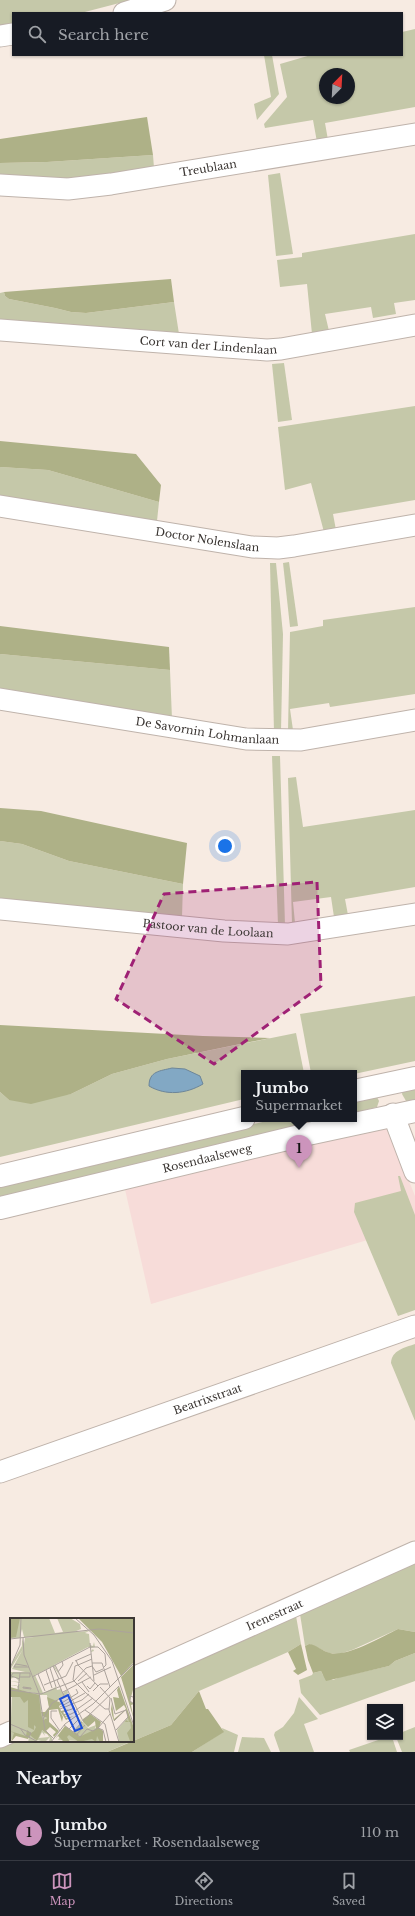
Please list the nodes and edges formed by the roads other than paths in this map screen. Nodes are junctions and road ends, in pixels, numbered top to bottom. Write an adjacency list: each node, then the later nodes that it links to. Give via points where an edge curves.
1 (165, 0): 2 (street)
2 (127, 12)
3 (12, 34): 4 (street)
4 (0, 36)
5 (415, 134): 6 (street, Treublaan, via 112,184 68,189)
6 (0, 185)
7 (415, 325): 8 (street, Cort van der Lindenlaan, via 268,350)
8 (0, 330)
9 (0, 506): 10 (street, Doctor Nolenslaan, via 252,547 294,546)
10 (415, 525)
11 (0, 699): 12 (street, De Savornin Lohmanlaan, via 246,739 301,740)
12 (415, 720)
13 (0, 908): 14 (street, Pastoor van de Loolaan, via 224,931 288,934)
14 (415, 914)
15 (415, 1078): 16 (street)
16 (383, 1085): 17 (street); 19 (street)
17 (357, 1090)
18 (415, 1111): 19 (street, Rosendaalseweg)
19 (394, 1114): 21 (street); 23 (street, Rosendaalseweg)
20 (241, 1119): 22 (street)
21 (415, 1172)
22 (0, 1176)
23 (0, 1208)
24 (415, 1326): 25 (street, Beatrixstraat)
25 (0, 1472)
26 (415, 1552): 27 (street, Irenestraat)
27 (134, 1678)
28 (10, 1732): 29 (street)
29 (0, 1737)

